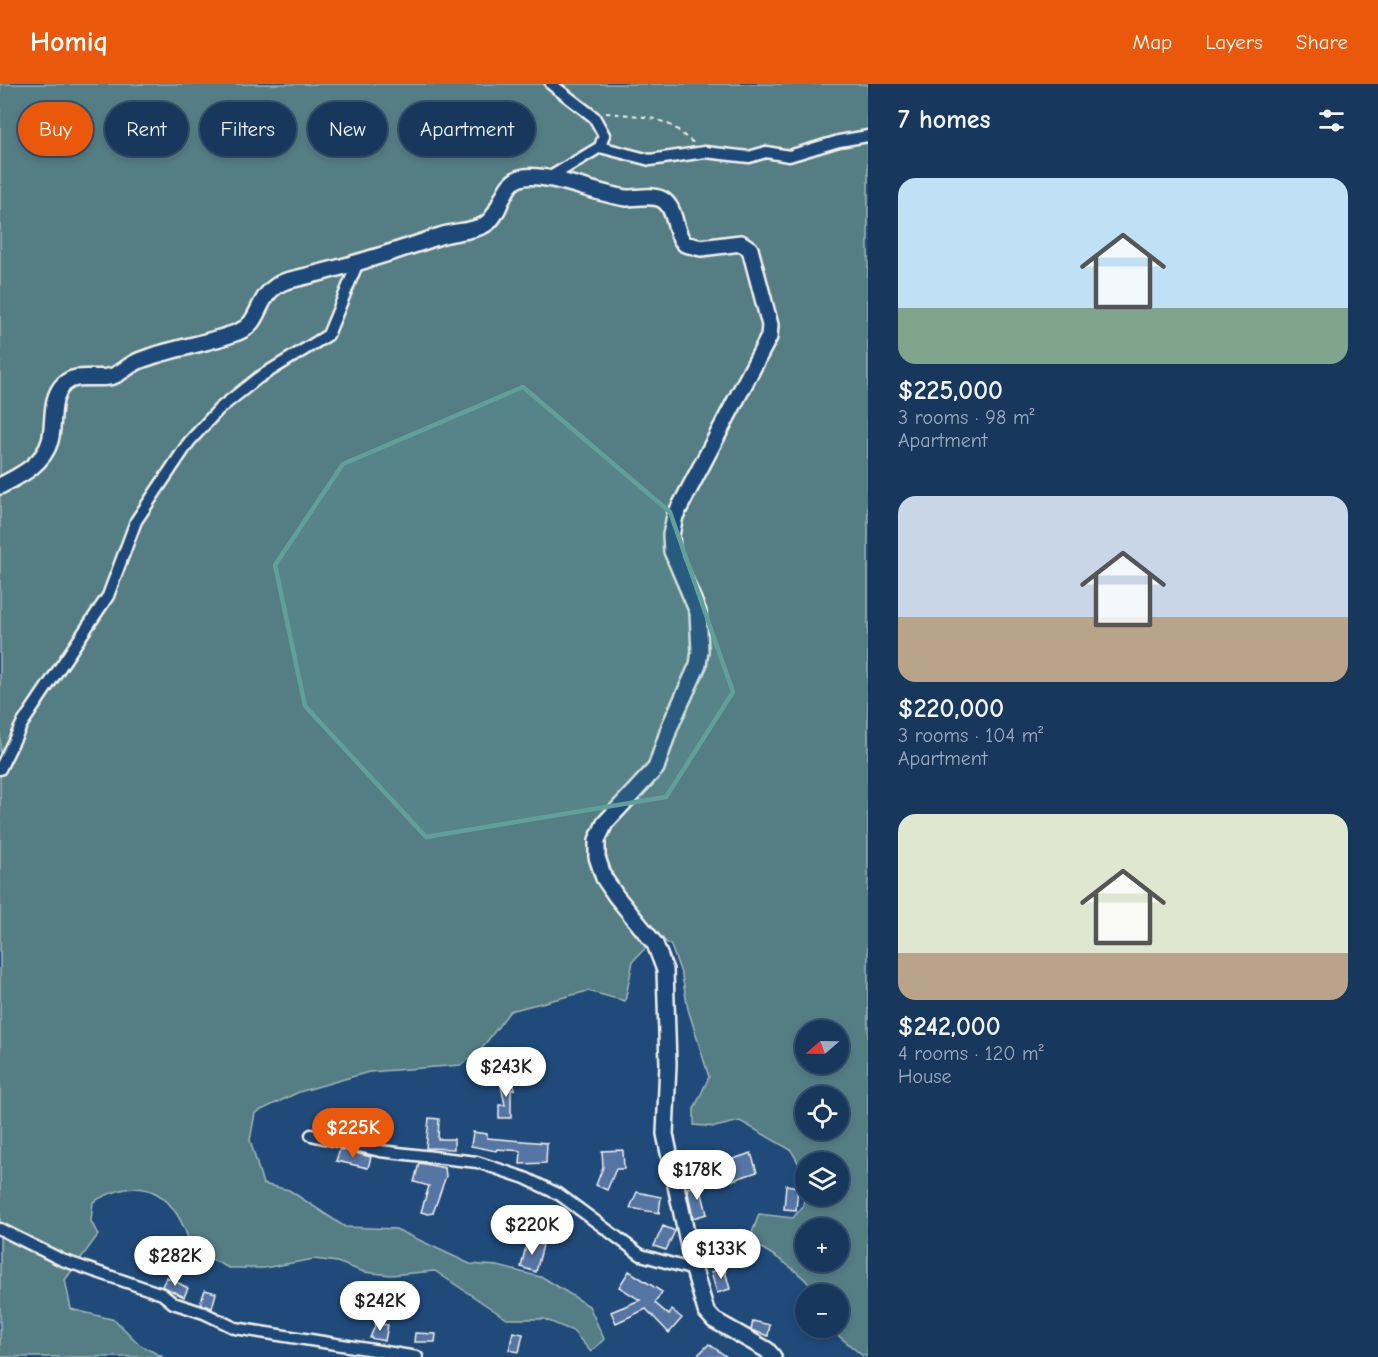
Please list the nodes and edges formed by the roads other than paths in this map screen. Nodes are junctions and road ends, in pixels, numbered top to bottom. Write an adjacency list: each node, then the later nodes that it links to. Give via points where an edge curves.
1 (551, 84): 3 (street, via 594,117 604,135)
2 (868, 136): 3 (street, via 789,156 766,152 749,158 705,152 650,160)
3 (600, 147): 4 (street)
4 (544, 180): 5 (street, via 526,177 513,182 495,214 483,225); 10 (street, via 626,198 662,200 671,210 680,239 692,247 746,245 752,254 770,325 765,346 672,525 672,551 698,612 698,665 656,768 605,823 597,840 597,857 604,878 655,944 664,970 668,1064 665,1134)
5 (358, 262): 6 (street, via 274,286 252,321 239,332 141,360 111,376 68,381 56,398 46,450 34,465); 7 (street, via 328,335 258,378 219,409 189,442 136,521 108,596 22,724)
6 (0, 486)
7 (0, 769)
8 (310, 1135): 10 (street, via 380,1151 477,1162 525,1178 560,1195 641,1255)
9 (0, 1228): 11 (street, via 62,1260 162,1294 173,1303 235,1328)
10 (694, 1270): 12 (street, via 709,1315)
11 (417, 1357)
12 (773, 1357)

